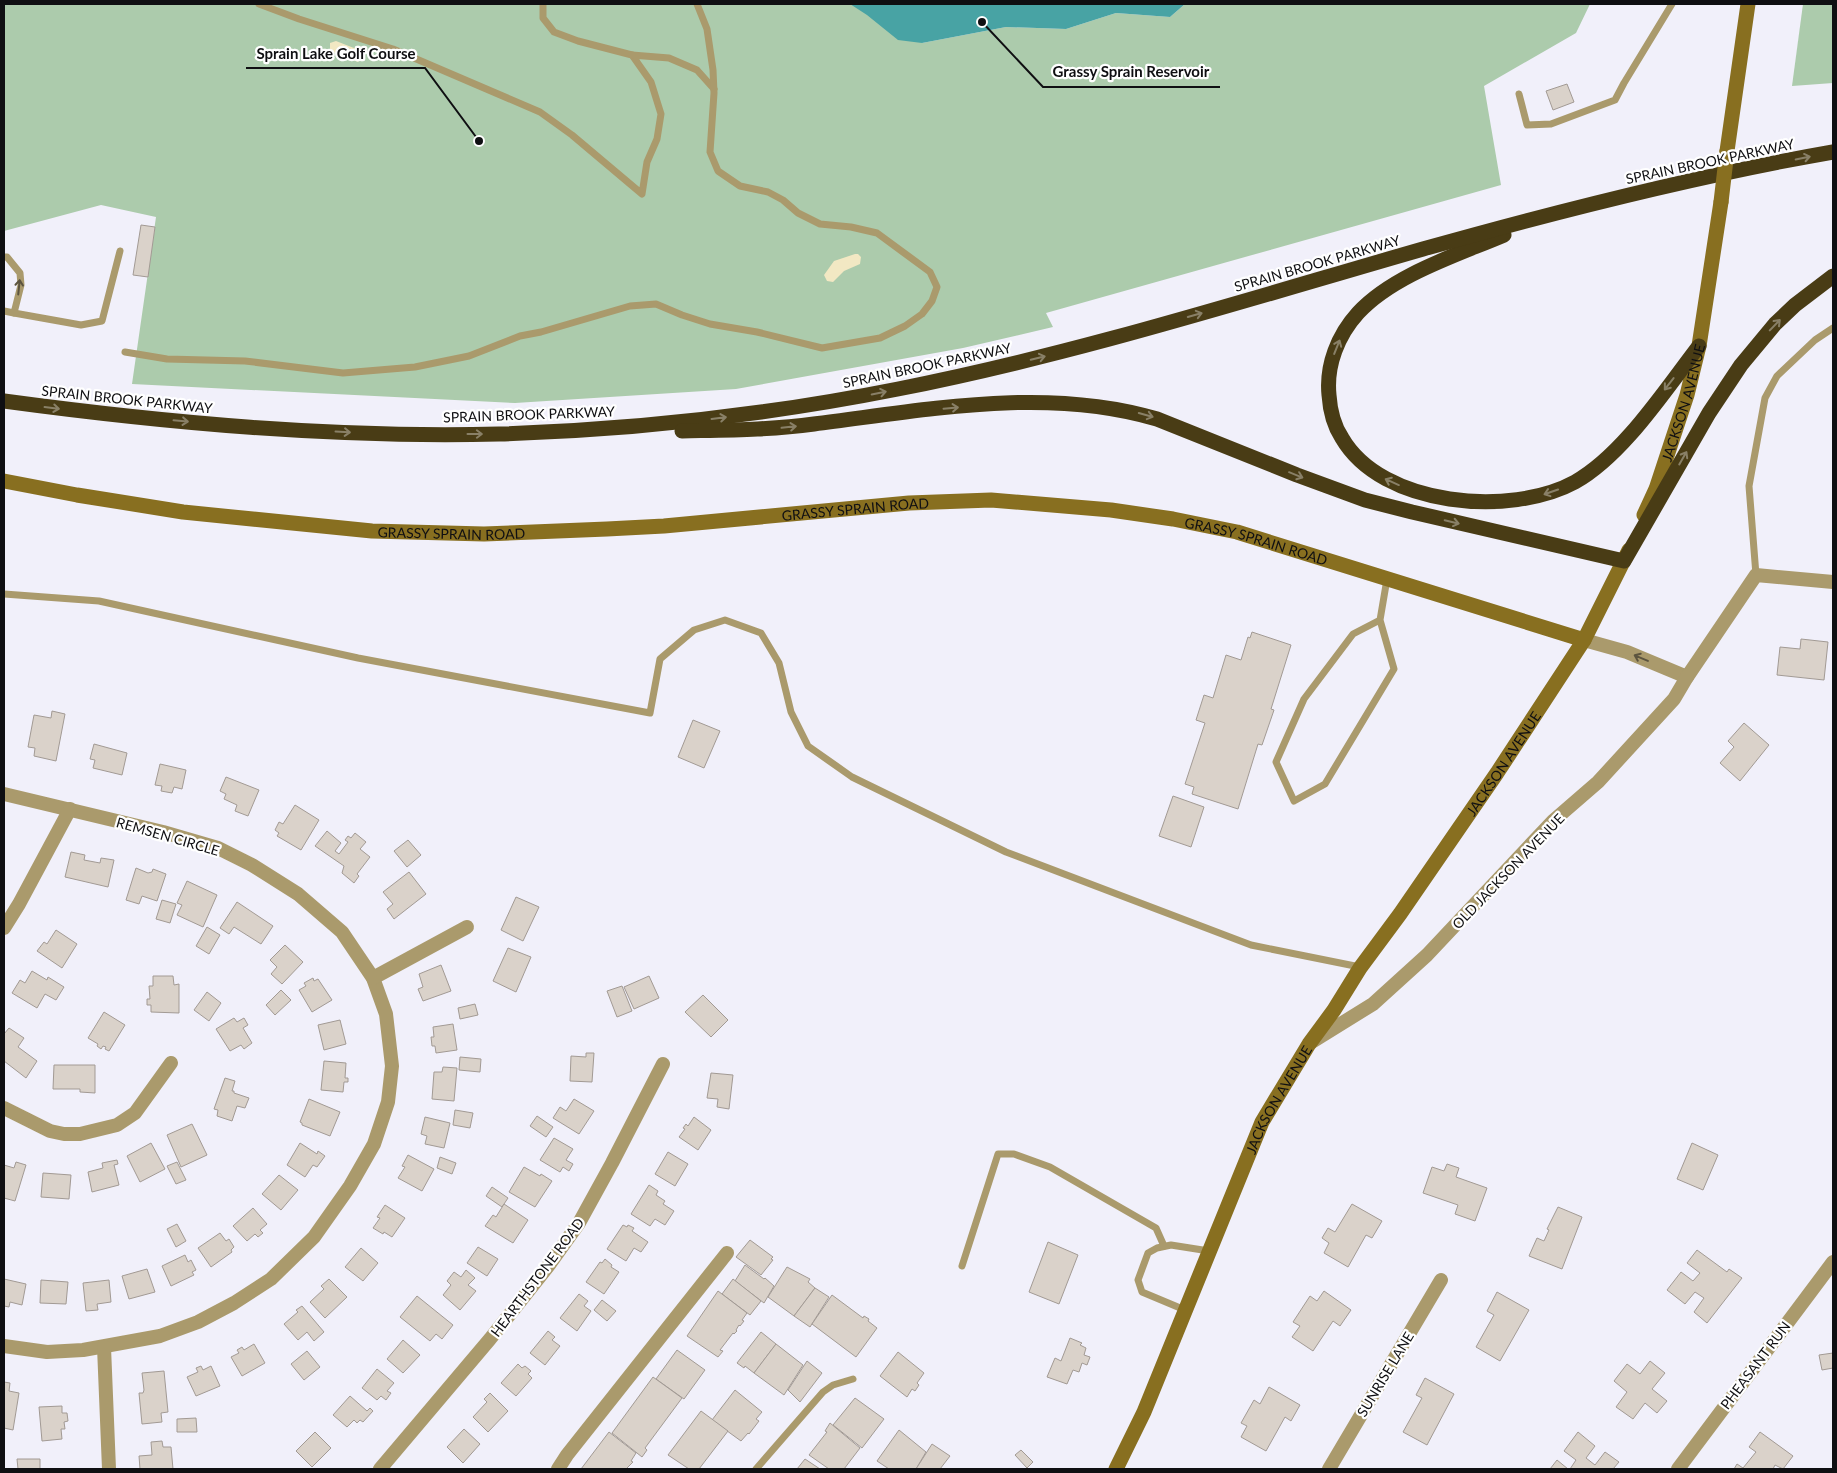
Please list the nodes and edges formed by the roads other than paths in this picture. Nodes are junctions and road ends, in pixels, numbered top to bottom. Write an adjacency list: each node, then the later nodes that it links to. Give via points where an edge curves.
1 (259, 4): 6 (lane, via 393,49 540,112 642,194 647,162 657,139 661,114 651,82)
2 (543, 4): 6 (lane, via 542,18 554,32)
3 (698, 4): 7 (lane, via 707,29)
4 (1672, 4): 8 (lane, via 1615,100 1551,124 1527,125)
5 (1748, 4): 17 (main road, JACKSON AVENUE, bridge)
6 (632, 55): 7 (lane, via 669,58 696,70)
7 (714, 89): 18 (lane, via 710,152 718,171 740,186 768,192 820,224 877,233 930,272 937,287 922,314 880,338 822,348 710,324 656,304 630,306 520,336 469,356 414,367 343,373 245,361 167,359)
8 (1519, 94)
9 (1833, 152): 10 (highway, SPRAIN BROOK PARKWAY, one-way to 9, via 1684,182)
10 (1552, 214): 17 (highway, one-way to 10, via 1621,444 1587,474 1560,489 1509,501 1451,499 1397,484 1364,465 1341,438 1330,404 1330,367 1345,329 1358,313 1394,284); 20 (highway, SPRAIN BROOK PARKWAY, one-way to 10, via 767,412 957,376 1125,335)
11 (120, 252): 15 (lane, via 102,320 81,325)
12 (4, 257): 15 (lane, one-way to 12, via 21,285 20,274)
13 (1833, 276): 22 (highway, one-way to 13, via 1709,413 1741,365 1775,324)
14 (4, 311): 15 (lane)
15 (14, 313)
16 (1833, 328): 23 (lane, via 1815,340 1777,376 1765,398 1749,486)
17 (1699, 346): 22 (main road, JACKSON AVENUE, via 1687,395 1656,489)
18 (125, 352)
19 (4, 402): 20 (highway, SPRAIN BROOK PARKWAY, one-way to 20, via 161,420 296,430 426,434)
20 (566, 431): 22 (highway, one-way to 22, via 776,428 985,405 1036,402 1098,405 1158,418 1365,500)
21 (4, 482): 24 (main road, GRASSY SPRAIN ROAD, via 183,512 372,531 484,534 664,526 909,503 990,500 1111,510 1173,519 1237,532)
22 (1624, 561): 28 (main road, JACKSON AVENUE)
23 (1756, 575): 25 (street); 29 (street, OLD JACKSON AVENUE)
24 (1388, 578): 27 (lane); 28 (main road, GRASSY SPRAIN ROAD)
25 (1833, 582)
26 (4, 594): 34 (lane, via 99,601 358,658 650,713 660,659 694,630 725,620 761,633 779,663 791,712 808,746 852,777 1006,852 1251,945)
27 (1380, 620): 27 (lane, via 1394,669 1325,784 1294,801 1276,762 1304,699 1353,634)
28 (1584, 640): 29 (street, GRASSY SPRAIN ROAD, one-way to 28, via 1627,652); 34 (main road, JACKSON AVENUE, via 1497,773)
29 (1686, 677): 36 (street, OLD JACKSON AVENUE, via 1674,699 1598,782 1553,821 1427,954 1373,1004)
30 (4, 794): 31 (street, REMSEN CIRCLE)
31 (70, 809): 33 (street); 35 (street, REMSEN CIRCLE, via 218,848 252,865 298,894 342,932)
32 (467, 927): 35 (street)
33 (4, 928)
34 (1360, 968): 36 (main road, JACKSON AVENUE)
35 (373, 978): 48 (street, REMSEN CIRCLE, via 386,1014 392,1066 388,1102 374,1144 350,1186 314,1237 271,1279 198,1322 160,1336)
36 (1310, 1044): 41 (main road, JACKSON AVENUE, via 1262,1122)
37 (170, 1063): 39 (street, via 135,1113 117,1125 80,1134 64,1134 50,1131)
38 (663, 1064): 51 (street, HEARTHSTONE ROAD, via 579,1223 490,1339)
39 (4, 1108)
40 (1164, 1246): 41 (lane); 44 (lane, via 1156,1228 1050,1167 1014,1154 998,1154); 46 (lane, via 1148,1253 1138,1280 1142,1292)
41 (1210, 1251): 46 (main road, JACKSON AVENUE)
42 (727, 1253): 52 (street)
43 (1833, 1262): 56 (street, PHEASANT RUN)
44 (962, 1266)
45 (1441, 1280): 55 (street, SUNRISE LANE)
46 (1185, 1310): 54 (main road, JACKSON AVENUE, via 1144,1412)
47 (4, 1346): 48 (street, REMSEN CIRCLE, via 47,1352)
48 (104, 1347): 50 (street)
49 (853, 1379): 53 (lane, via 833,1384 823,1392)
50 (109, 1469)
51 (380, 1469)
52 (558, 1469)
53 (756, 1469)
54 (1116, 1469)
55 (1329, 1469)
56 (1678, 1469)

